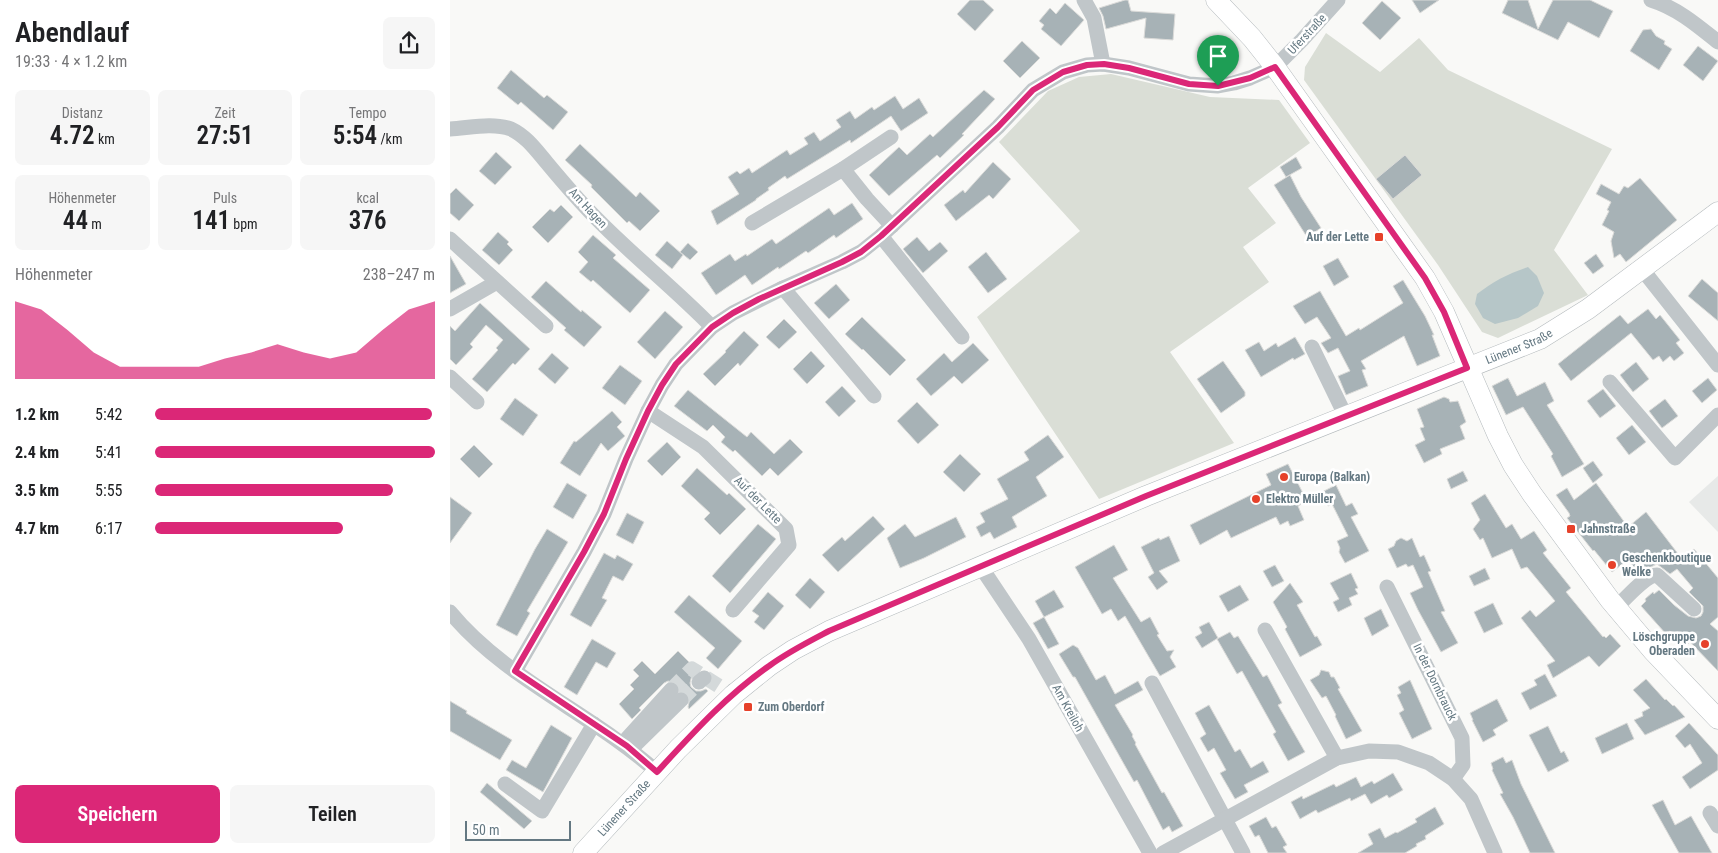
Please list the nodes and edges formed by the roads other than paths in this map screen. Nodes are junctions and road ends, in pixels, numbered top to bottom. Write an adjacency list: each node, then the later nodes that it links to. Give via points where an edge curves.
1 (1084, 0): 6 (street, via 1094,18)
2 (1216, 0): 7 (main road)
3 (1338, 0): 7 (street, Uferstraße)
4 (1651, 0): 5 (street, via 1668,5)
5 (1718, 42)
6 (1104, 64): 7 (street, via 1189,84 1218,86 1250,78); 13 (street, via 1063,72 1033,90)
7 (1275, 67): 24 (main road, via 1425,278 1444,312)
8 (450, 130): 20 (street, Am Hagen, via 488,126 520,134 595,217)
9 (891, 137): 10 (street)
10 (843, 169): 12 (street); 13 (street, via 867,199)
11 (1718, 212): 15 (main road, Lünener Straße)
12 (752, 223)
13 (886, 231): 17 (street, via 861,252); 21 (street)
14 (450, 239): 16 (street)
15 (1642, 269): 23 (street); 24 (main road, Lünener Straße, via 1540,339)
16 (497, 282): 18 (street); 19 (street)
17 (783, 288): 20 (street); 27 (street)
18 (450, 309)
19 (546, 326)
20 (712, 327): 29 (street, via 676,364)
21 (962, 337)
22 (1312, 347): 31 (street)
23 (1718, 365)
24 (1467, 368): 31 (main road, Lünener Straße); 34 (main road, via 1513,465 1561,536)
25 (450, 377): 28 (street)
26 (1610, 382): 30 (street, via 1675,458)
27 (874, 396)
28 (477, 402)
29 (648, 411): 36 (street, Auf der Lette, via 703,447 786,529 789,545); 39 (street, via 604,514)
30 (1718, 415)
31 (1346, 417): 32 (main road, Lünener Straße, via 1146,496)
32 (981, 567): 46 (main road, Lünener Straße, via 829,631 793,650 733,695); 53 (street, Am Kreiloh, via 1029,639)
33 (1388, 587): 47 (street, In der Dornbrauck, via 1462,738 1463,765)
34 (1616, 607): 35 (street, via 1646,579 1657,575); 42 (main road, via 1653,651)
35 (1694, 609)
36 (733, 610)
37 (450, 612): 39 (street)
38 (1265, 630): 45 (street)
39 (515, 671): 43 (street)
40 (1152, 683): 50 (street)
41 (676, 695): 44 (street)
42 (1718, 718)
43 (594, 724): 44 (street); 48 (street, via 542,811)
44 (627, 746): 46 (street)
45 (1337, 758): 47 (street, via 1369,751 1398,752 1429,763); 50 (street)
46 (657, 772): 52 (main road, Lünener Straße)
47 (1454, 779): 56 (street, via 1471,799)
48 (505, 784)
49 (1710, 813): 51 (street)
50 (1225, 819): 54 (street); 55 (street)
51 (1718, 826)
52 (584, 853)
53 (1150, 853)
54 (1163, 853)
55 (1244, 853)
56 (1495, 853)

